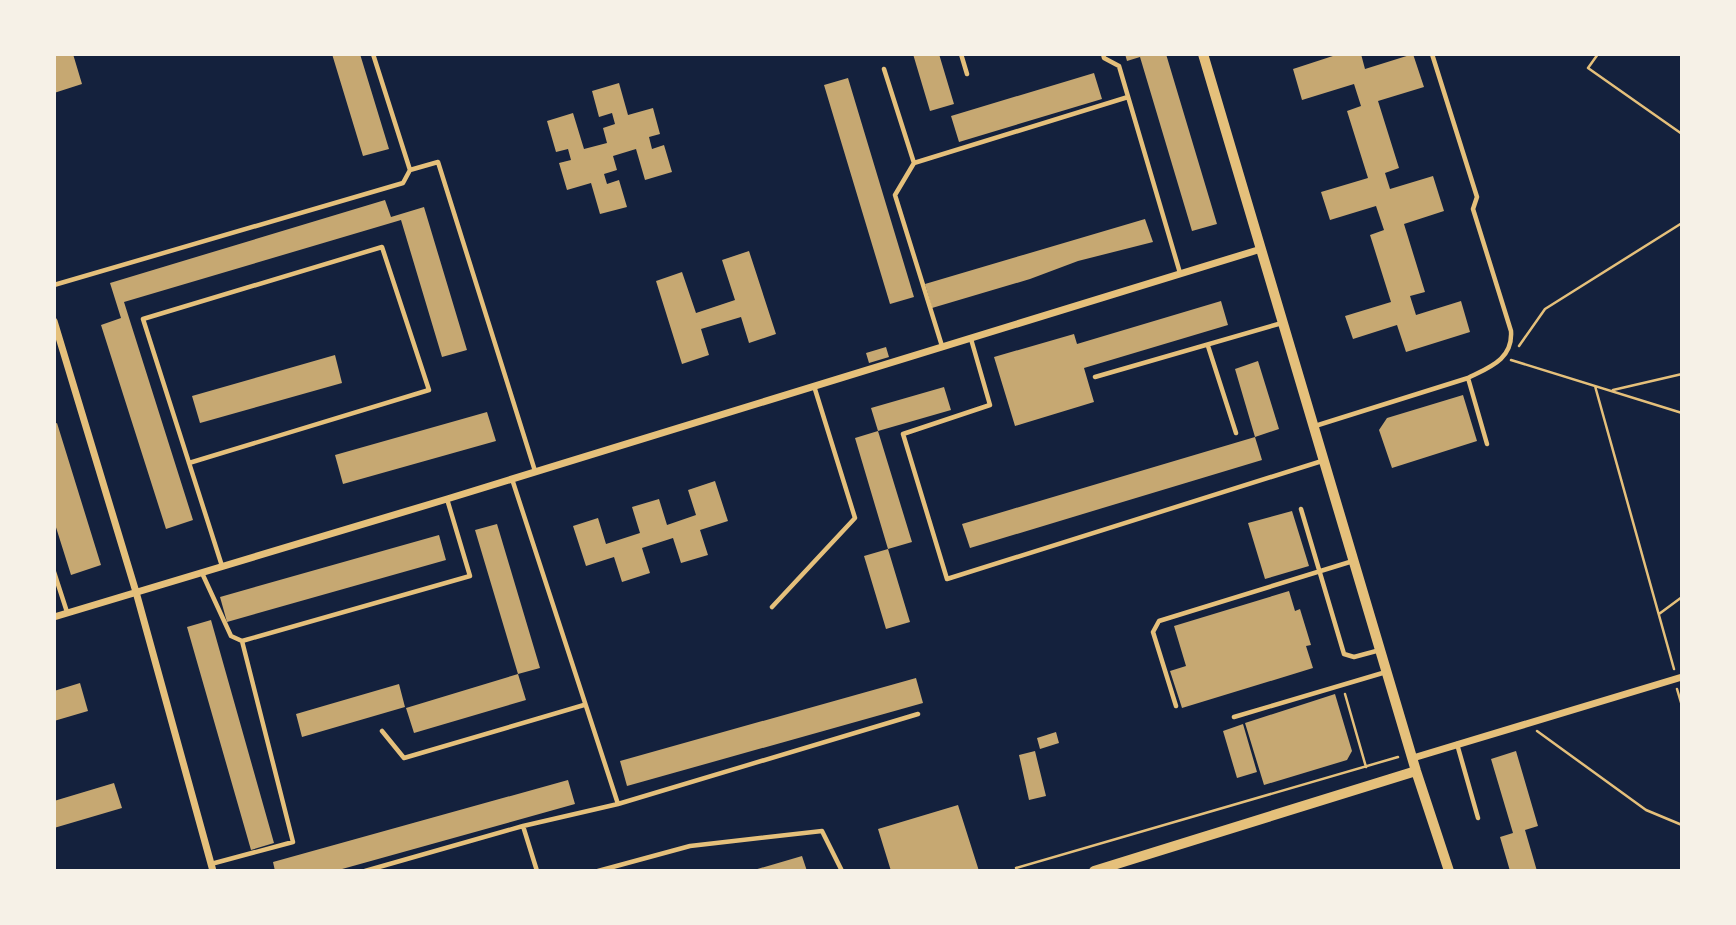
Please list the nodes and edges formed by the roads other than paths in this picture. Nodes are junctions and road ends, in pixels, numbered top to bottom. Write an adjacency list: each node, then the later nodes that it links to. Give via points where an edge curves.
1 (373, 54): 10 (lane)
2 (961, 54): 7 (lane)
3 (1103, 54): 8 (lane, via 1119,66)
4 (1203, 54): 11 (street)
5 (1432, 54): 20 (lane, via 1477,197 1474,209 1511,331 1512,345 1506,354)
6 (884, 69): 9 (lane)
7 (967, 74)
8 (1128, 97): 9 (lane); 12 (lane)
9 (914, 163): 18 (lane, via 895,195)
10 (410, 170): 13 (lane, via 403,183); 27 (lane, via 438,162)
11 (1261, 249): 12 (street); 15 (street)
12 (1181, 274): 16 (street)
13 (54, 285)
14 (54, 321): 35 (street)
15 (1283, 323): 17 (lane); 22 (street)
16 (971, 339): 18 (street); 25 (lane, via 990,405 903,434 947,579)
17 (1208, 346): 19 (lane); 23 (lane)
18 (942, 348): 21 (street)
19 (1095, 377)
20 (1468, 378): 22 (lane); 24 (lane)
21 (814, 386): 27 (street); 36 (lane, via 855,518)
22 (1314, 426): 25 (street)
23 (1236, 433)
24 (1487, 444)
25 (1324, 460): 31 (street)
26 (189, 463): 26 (lane, via 143,319 382,247 429,390); 32 (lane)
27 (535, 471): 28 (street)
28 (512, 479): 29 (street); 43 (lane)
29 (447, 499): 32 (street); 39 (lane, via 470,576)
30 (1301, 509): 40 (lane, via 1344,654 1354,657)
31 (1354, 561): 40 (street); 44 (lane, via 1159,621 1153,632)
32 (222, 566): 34 (street)
33 (54, 572): 37 (lane)
34 (201, 572): 35 (street); 39 (lane, via 231,636)
35 (136, 592): 37 (street); 54 (street)
36 (772, 607)
37 (67, 613): 38 (street)
38 (54, 617)
39 (242, 640): 54 (lane, via 293,842)
40 (1381, 650): 41 (street)
41 (1387, 672): 46 (lane); 49 (street)
42 (1678, 679): 48 (street)
43 (584, 705): 47 (lane, via 404,758); 51 (lane)
44 (1175, 706)
45 (918, 714): 51 (lane)
46 (1234, 717)
47 (382, 731)
48 (1457, 744): 49 (street); 52 (lane)
49 (1412, 756): 50 (street)
50 (1416, 771): 59 (street); 60 (street)
51 (618, 804): 53 (lane)
52 (1478, 818)
53 (523, 826): 55 (lane); 56 (lane)
54 (212, 867)
55 (365, 871)
56 (537, 871)
57 (598, 871): 58 (lane, via 690,846 822,831)
58 (842, 871)
59 (1094, 871)
60 (1448, 871)

